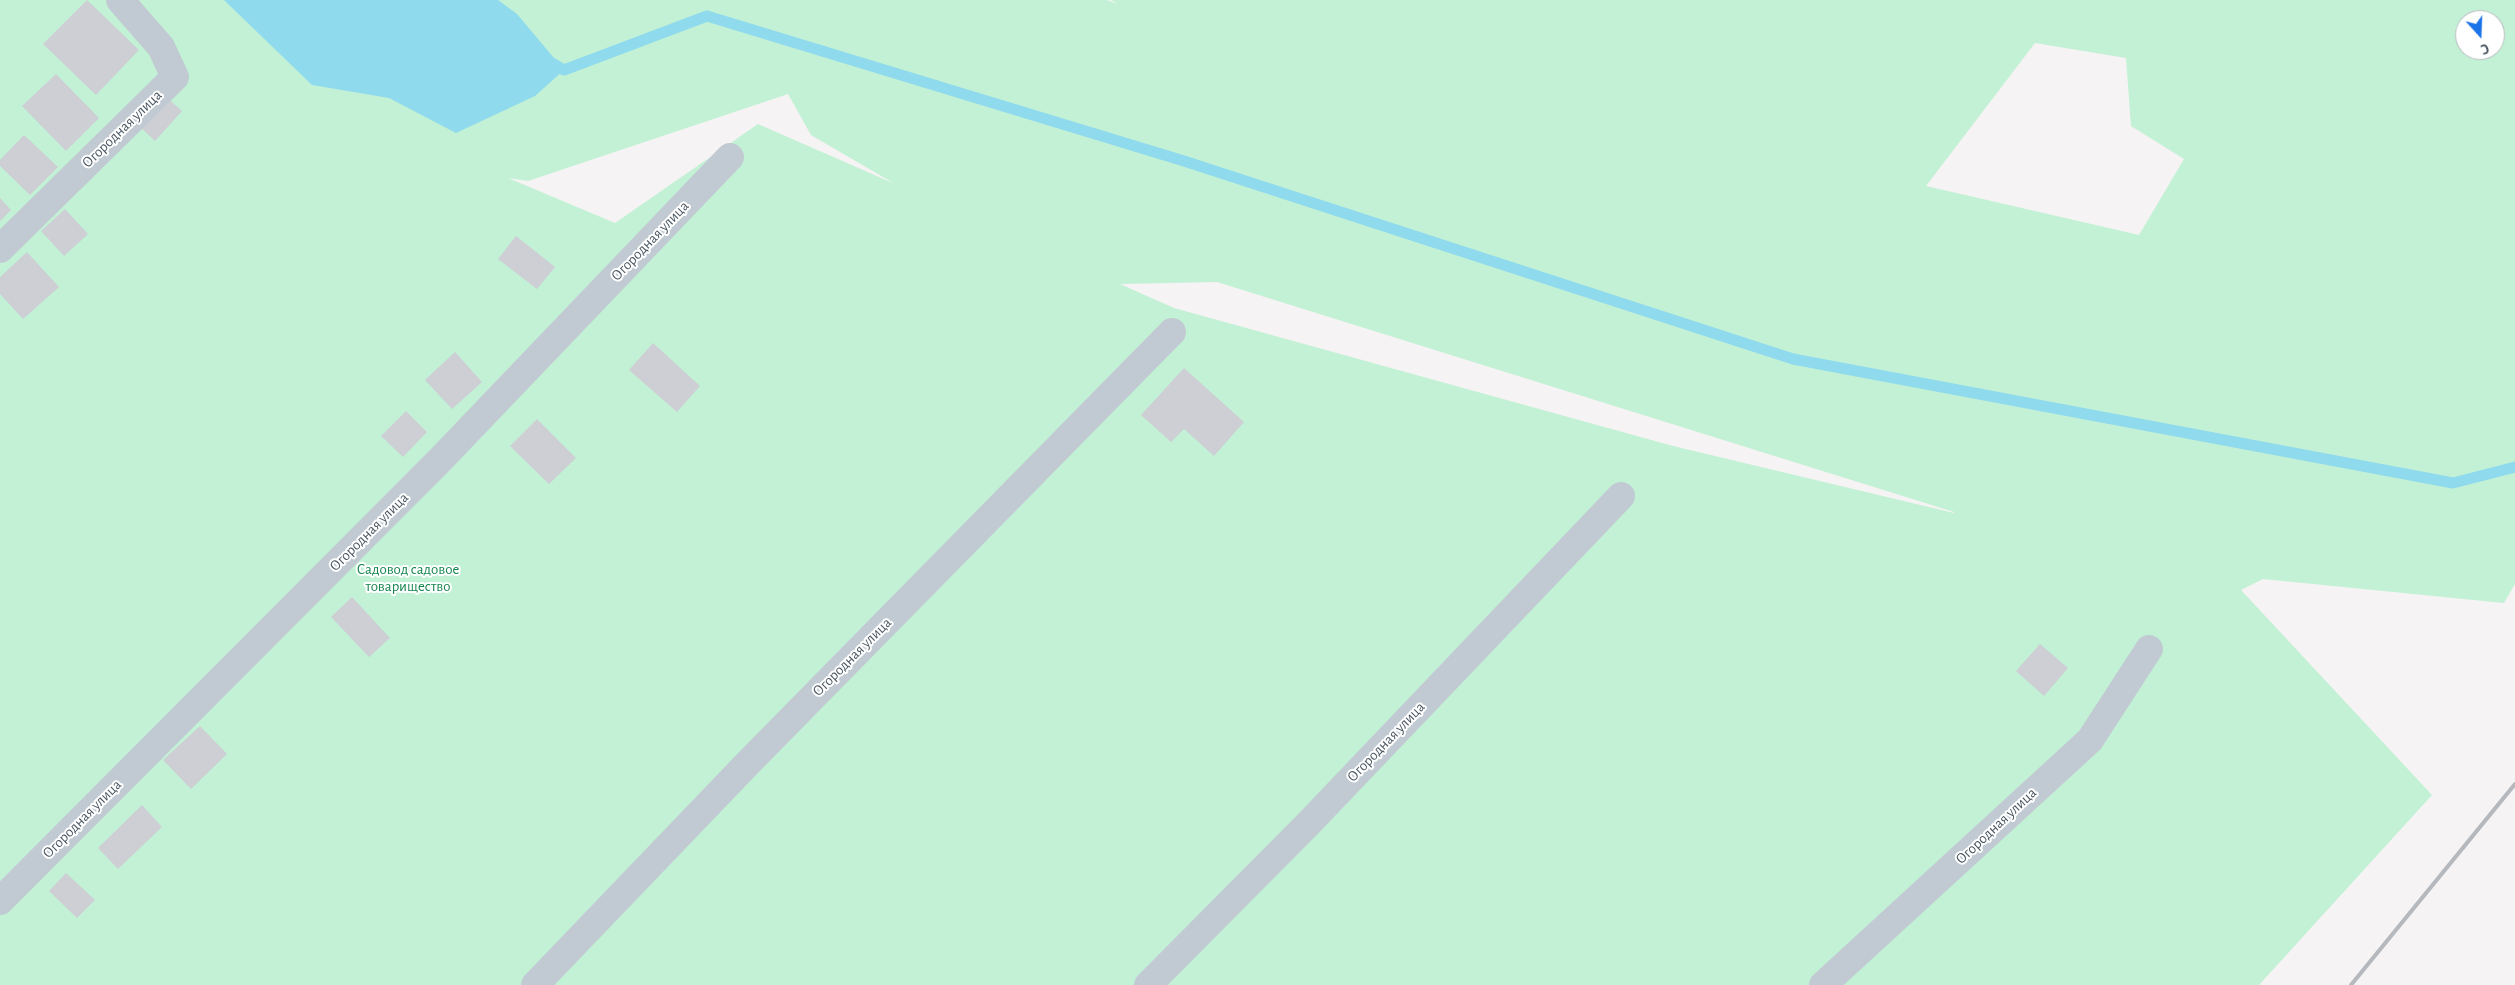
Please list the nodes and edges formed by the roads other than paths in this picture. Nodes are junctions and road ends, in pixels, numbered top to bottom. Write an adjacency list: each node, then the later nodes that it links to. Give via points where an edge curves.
1 (120, 0): 3 (street, Огородная улица, via 161,47 175,77)
2 (730, 157): 7 (street, Огородная улица, via 441,459)
3 (0, 249)
4 (1172, 332): 8 (street, Огородная улица, via 749,762)
5 (1621, 496): 9 (street, Огородная улица, via 1309,823)
6 (2149, 649): 10 (street, Огородная улица, via 2090,740)
7 (0, 901)
8 (535, 985)
9 (1148, 985)
10 (1823, 985)

